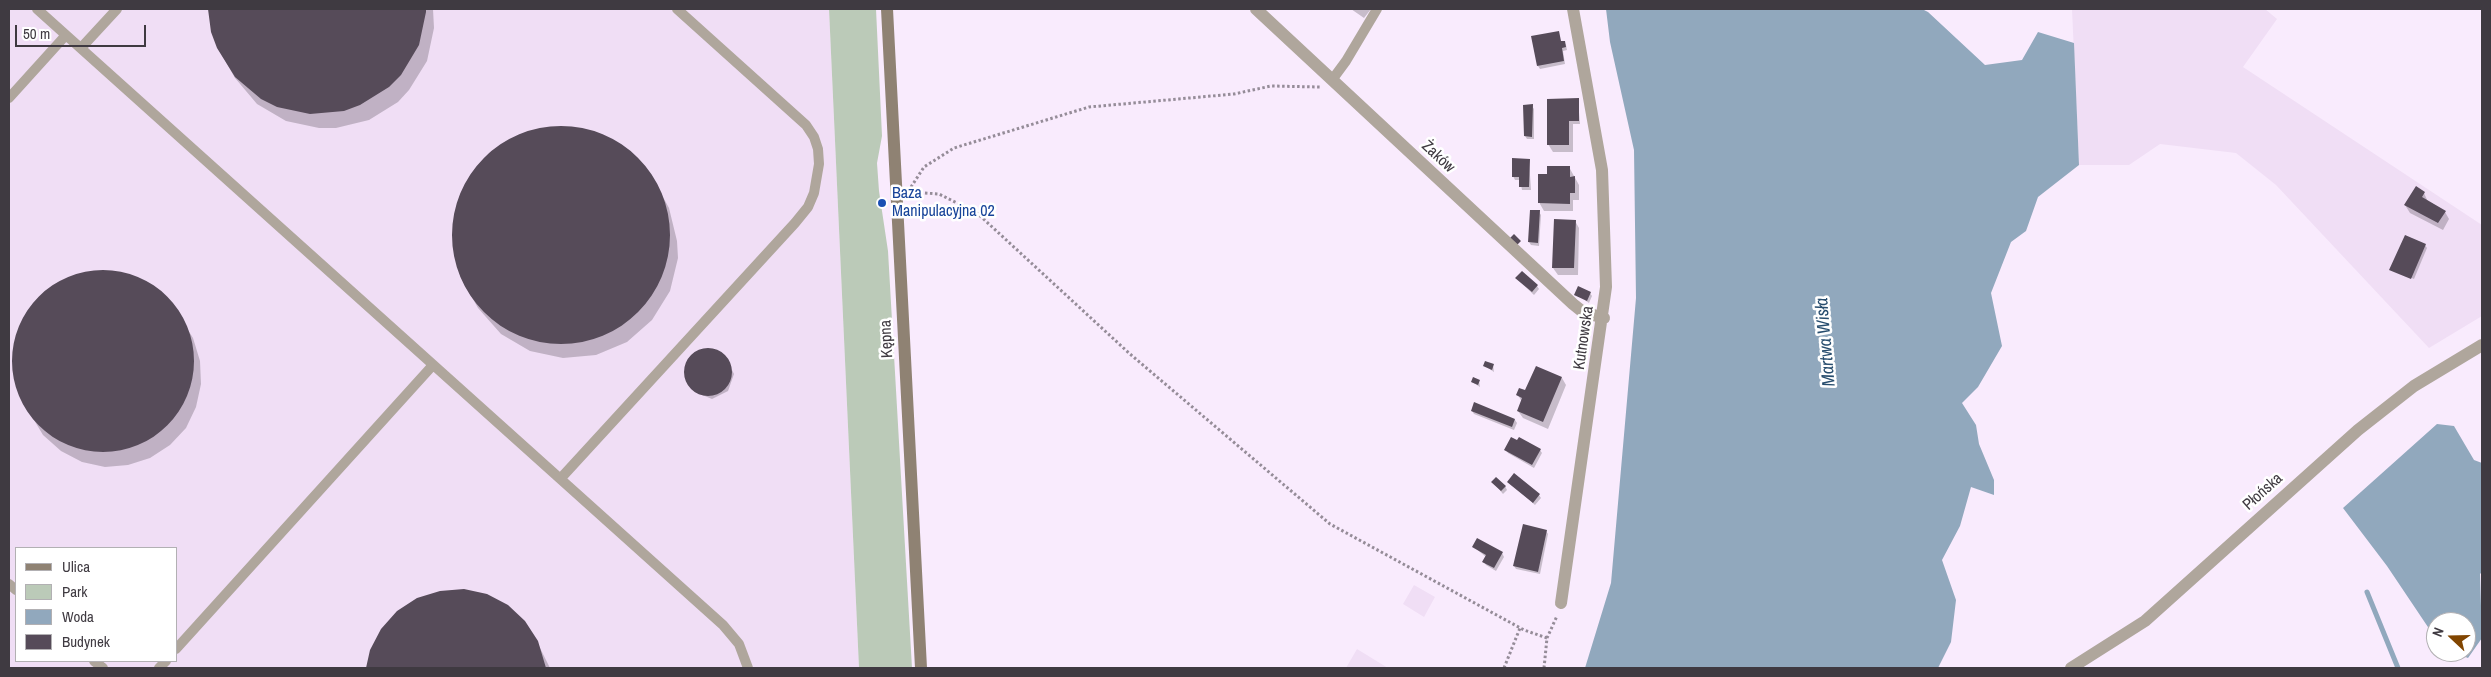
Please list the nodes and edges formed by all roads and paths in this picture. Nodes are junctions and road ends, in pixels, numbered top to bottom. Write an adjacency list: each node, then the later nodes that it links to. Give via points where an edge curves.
1 (37, 9): 8 (lane)
2 (117, 9): 9 (lane)
3 (677, 9): 16 (lane, via 806,125 818,149 814,193 795,223)
4 (887, 9): 12 (street, Kępna)
5 (1256, 9): 10 (street, Żaków)
6 (1377, 9): 10 (lane)
7 (1573, 9): 13 (street, Kutnowska, via 1602,170)
8 (66, 35): 9 (lane); 11 (lane)
9 (81, 48): 15 (lane)
10 (1332, 80): 12 (path, via 1320,87 1271,86 1234,94 1089,107 954,148 924,167); 13 (street, Żaków, via 1573,304 1583,312)
11 (9, 98)
12 (902, 192): 18 (path, via 939,194 976,213 1130,354 1330,524); 22 (street, Kępna)
13 (1604, 318): 17 (street, Kutnowska)
14 (2482, 345): 25 (street, Płońska, via 2414,386 2365,424 2145,621)
15 (433, 365): 16 (lane); 20 (lane)
16 (561, 478): 21 (lane, via 723,625 739,644)
17 (1562, 603): 19 (path)
18 (1520, 628): 19 (path); 23 (path)
19 (1547, 638): 24 (path)
20 (178, 648)
21 (748, 668)
22 (921, 668)
23 (1504, 668)
24 (1544, 668)
25 (2071, 668)

